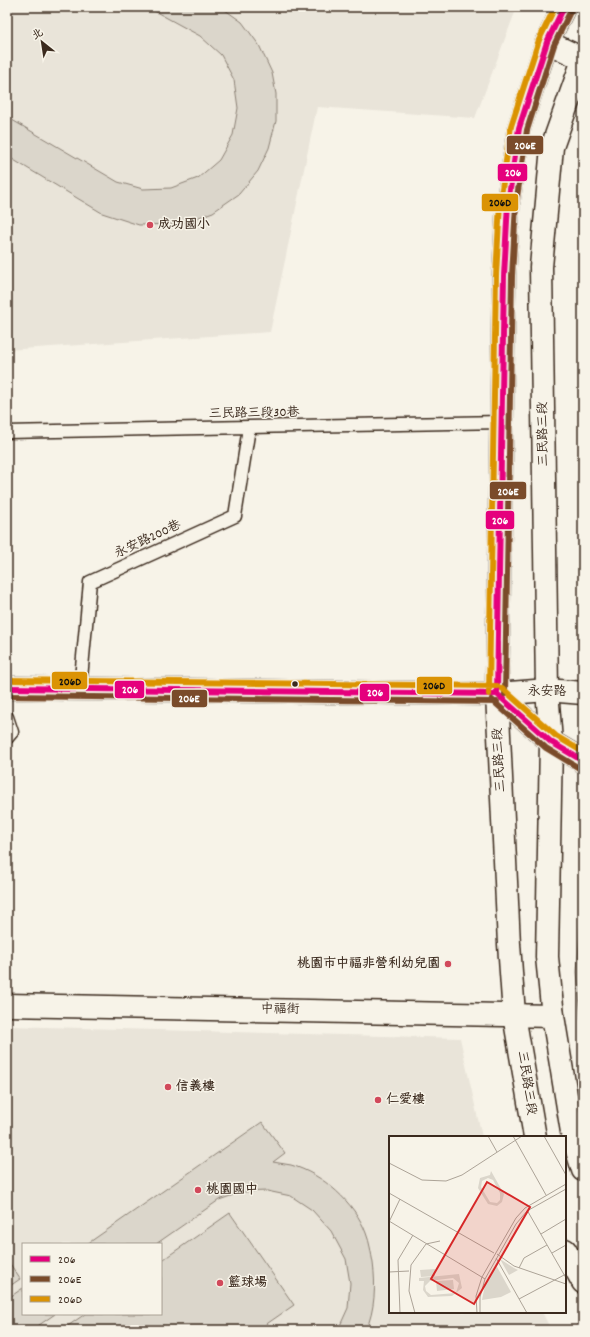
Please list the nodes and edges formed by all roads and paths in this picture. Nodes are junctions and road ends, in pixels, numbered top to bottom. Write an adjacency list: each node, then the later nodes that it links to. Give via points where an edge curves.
1 (564, 7): 2 (main road, 三民路三段)
2 (546, 42): 3 (main road); 4 (main road, 三民路三段, via 519,128 508,203)
3 (583, 60): 9 (main road, 三民路三段, via 552,147 541,268)
4 (502, 422): 5 (lane, 三民路三段30巷); 11 (main road, 三民路三段)
5 (250, 428): 6 (lane, 三民路三段30巷); 8 (lane, 永安路200巷, via 235,516 90,582)
6 (7, 432)
7 (7, 688): 8 (main road, 永安路)
8 (80, 689): 11 (main road, 永安路)
9 (547, 690): 10 (main road, 永安路); 11 (main road, 永安路); 14 (main road, 三民路三段)
10 (583, 692)
11 (497, 694): 14 (main road); 17 (main road, 三民路三段)
12 (7, 717): 13 (lane, via 12,732)
13 (7, 738)
14 (551, 742): 15 (main road); 18 (main road, 三民路三段, via 547,957)
15 (583, 761)
16 (7, 1005): 17 (main road, 中福街)
17 (514, 1015): 18 (main road, 中福街); 19 (main road, 三民路三段)
18 (552, 1016): 20 (main road, 三民路三段, via 573,1138)
19 (535, 1136)
20 (583, 1170)
21 (566, 1252): 22 (main road)
22 (583, 1282)

